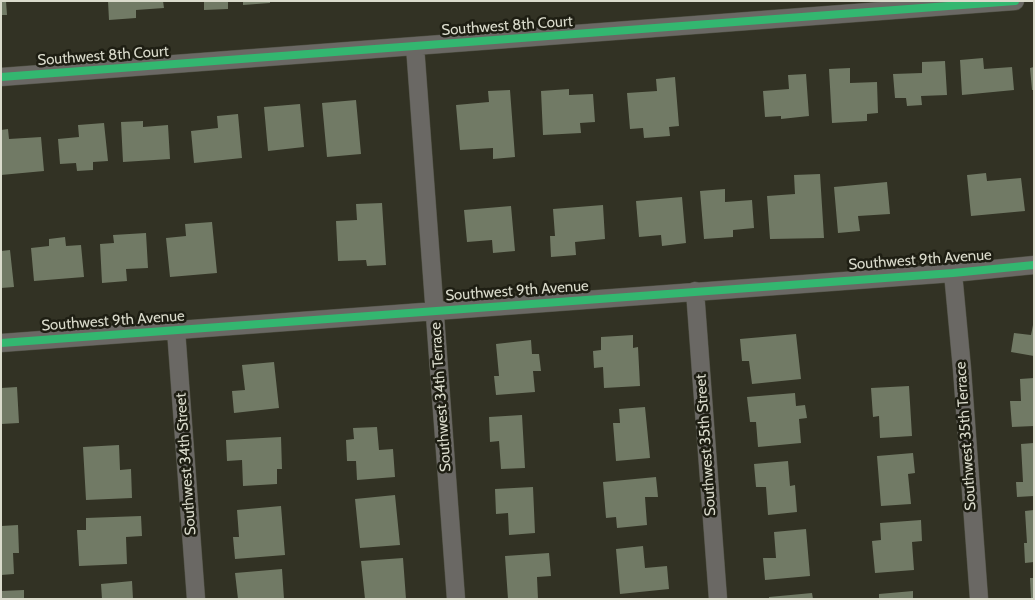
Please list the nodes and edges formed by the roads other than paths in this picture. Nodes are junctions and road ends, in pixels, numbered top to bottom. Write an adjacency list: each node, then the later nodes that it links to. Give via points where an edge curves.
1 (1015, 1): 2 (street, Southwest 8th Court)
2 (415, 46): 3 (street, Southwest 8th Court); 7 (street, Southwest 34th Terrace)
3 (1, 77)
4 (1034, 265): 5 (street, Southwest 9th Avenue)
5 (952, 273): 6 (street, Southwest 9th Avenue); 13 (street, Southwest 35th Terrace)
6 (695, 291): 7 (street, Southwest 9th Avenue); 12 (street, Southwest 35th Street)
7 (434, 311): 8 (street, Southwest 9th Avenue); 11 (street, Southwest 34th Terrace)
8 (176, 330): 9 (street, Southwest 9th Avenue); 10 (street, Southwest 34th Street)
9 (1, 343)
10 (196, 599)
11 (456, 599)
12 (718, 599)
13 (978, 599)

